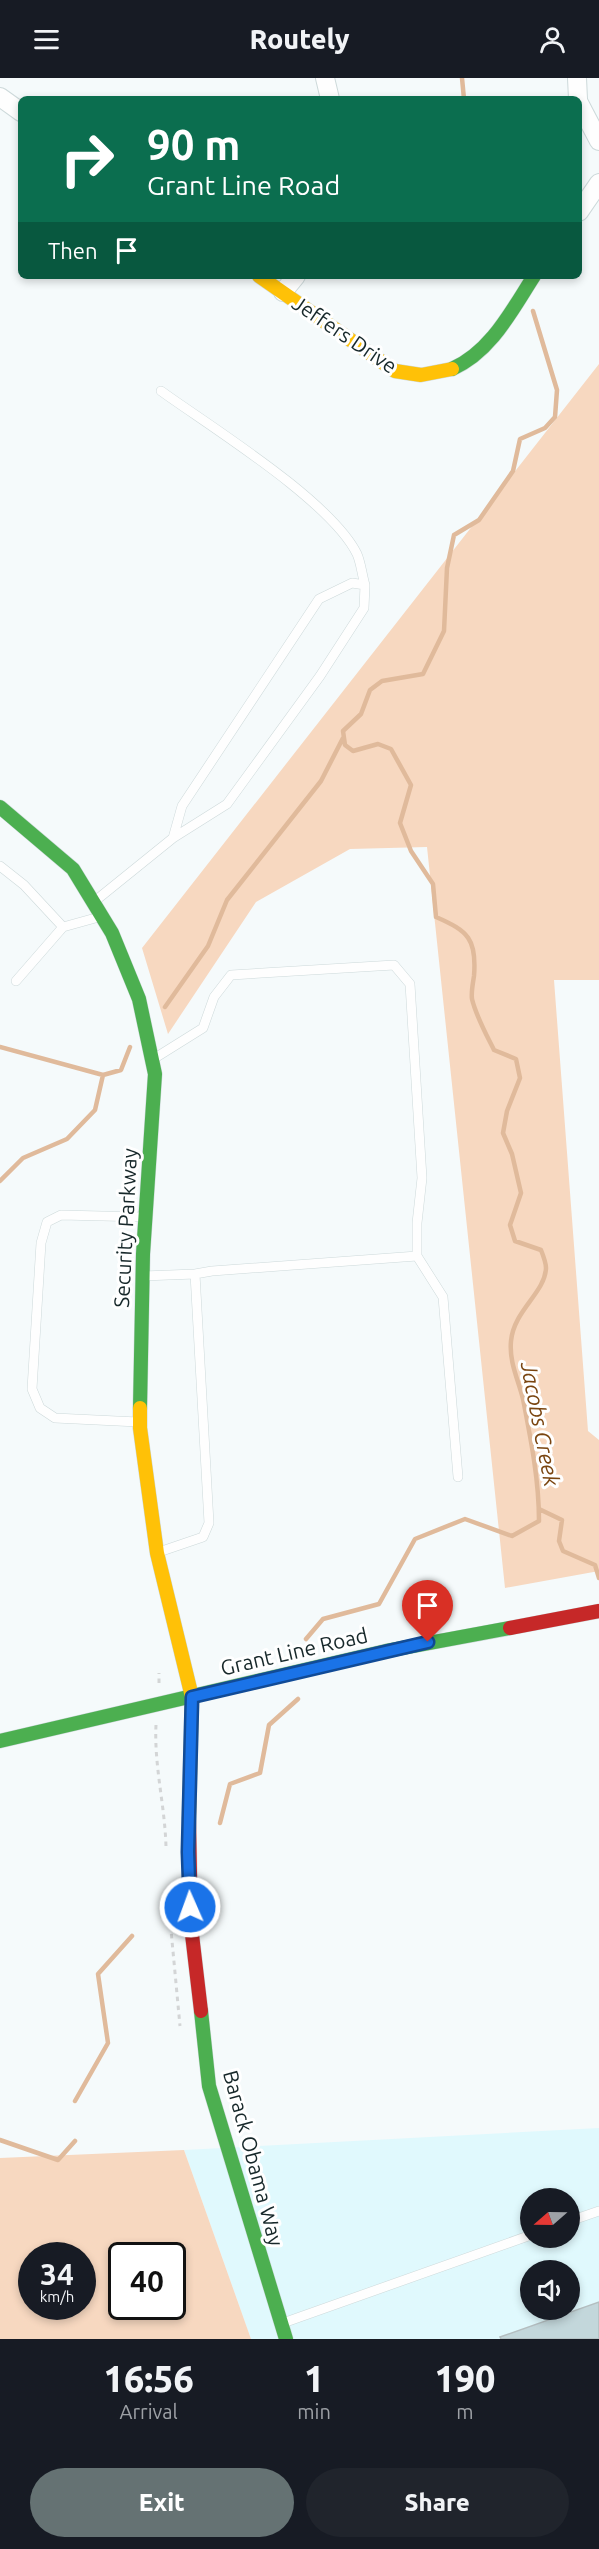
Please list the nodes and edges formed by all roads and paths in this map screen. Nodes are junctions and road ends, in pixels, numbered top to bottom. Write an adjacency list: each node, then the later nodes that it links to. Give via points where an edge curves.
1 (325, 78): 3 (street)
2 (577, 78): 4 (street)
3 (329, 96)
4 (579, 96)
5 (0, 97): 6 (street)
6 (18, 110)
7 (582, 110): 8 (street)
8 (599, 141)
9 (599, 183): 10 (street)
10 (582, 208)
11 (264, 279): 14 (street, Jeffers Drive)
12 (294, 279): 14 (street)
13 (532, 279): 14 (street, Jeffers Drive, via 473,360 446,373 426,376 394,371)
14 (283, 292)
15 (161, 391): 16 (lane, via 328,516 357,554)
16 (365, 585): 18 (lane, via 363,608 320,676 227,804); 18 (lane, via 352,583 320,599 182,806)
17 (0, 807): 20 (street, Security Parkway, via 73,868)
18 (173, 838): 20 (lane)
19 (0, 866): 22 (lane, via 24,885)
20 (93, 902): 21 (street, Security Parkway)
21 (102, 916): 22 (lane); 24 (street, Security Parkway, via 139,999)
22 (63, 927): 23 (lane)
23 (16, 981)
24 (152, 1060): 25 (street, Security Parkway, via 155,1074); 26 (lane, via 203,1028 214,997 231,975 394,965 410,984 422,1178)
25 (145, 1217): 28 (street, Security Parkway); 29 (lane, via 61,1215 47,1222 41,1243 32,1389 40,1408 55,1418)
26 (417, 1256): 27 (lane); 30 (lane, via 443,1297)
27 (195, 1274): 28 (lane); 31 (lane, via 209,1523 203,1537)
28 (143, 1276): 29 (street, Security Parkway)
29 (140, 1422): 31 (street, Security Parkway)
30 (458, 1477)
31 (157, 1553): 33 (street, Security Parkway)
32 (599, 1611): 33 (street, Grant Line Road, via 386,1651)
33 (192, 1697): 34 (street, Grant Line Road); 38 (street, Barack Obama Way, via 188,1852 191,1926 209,2086)
34 (0, 1741)
35 (599, 2211): 36 (lane)
36 (580, 2218)
37 (520, 2239): 38 (lane)
38 (281, 2324): 39 (street, Barack Obama Way)
39 (286, 2339)

